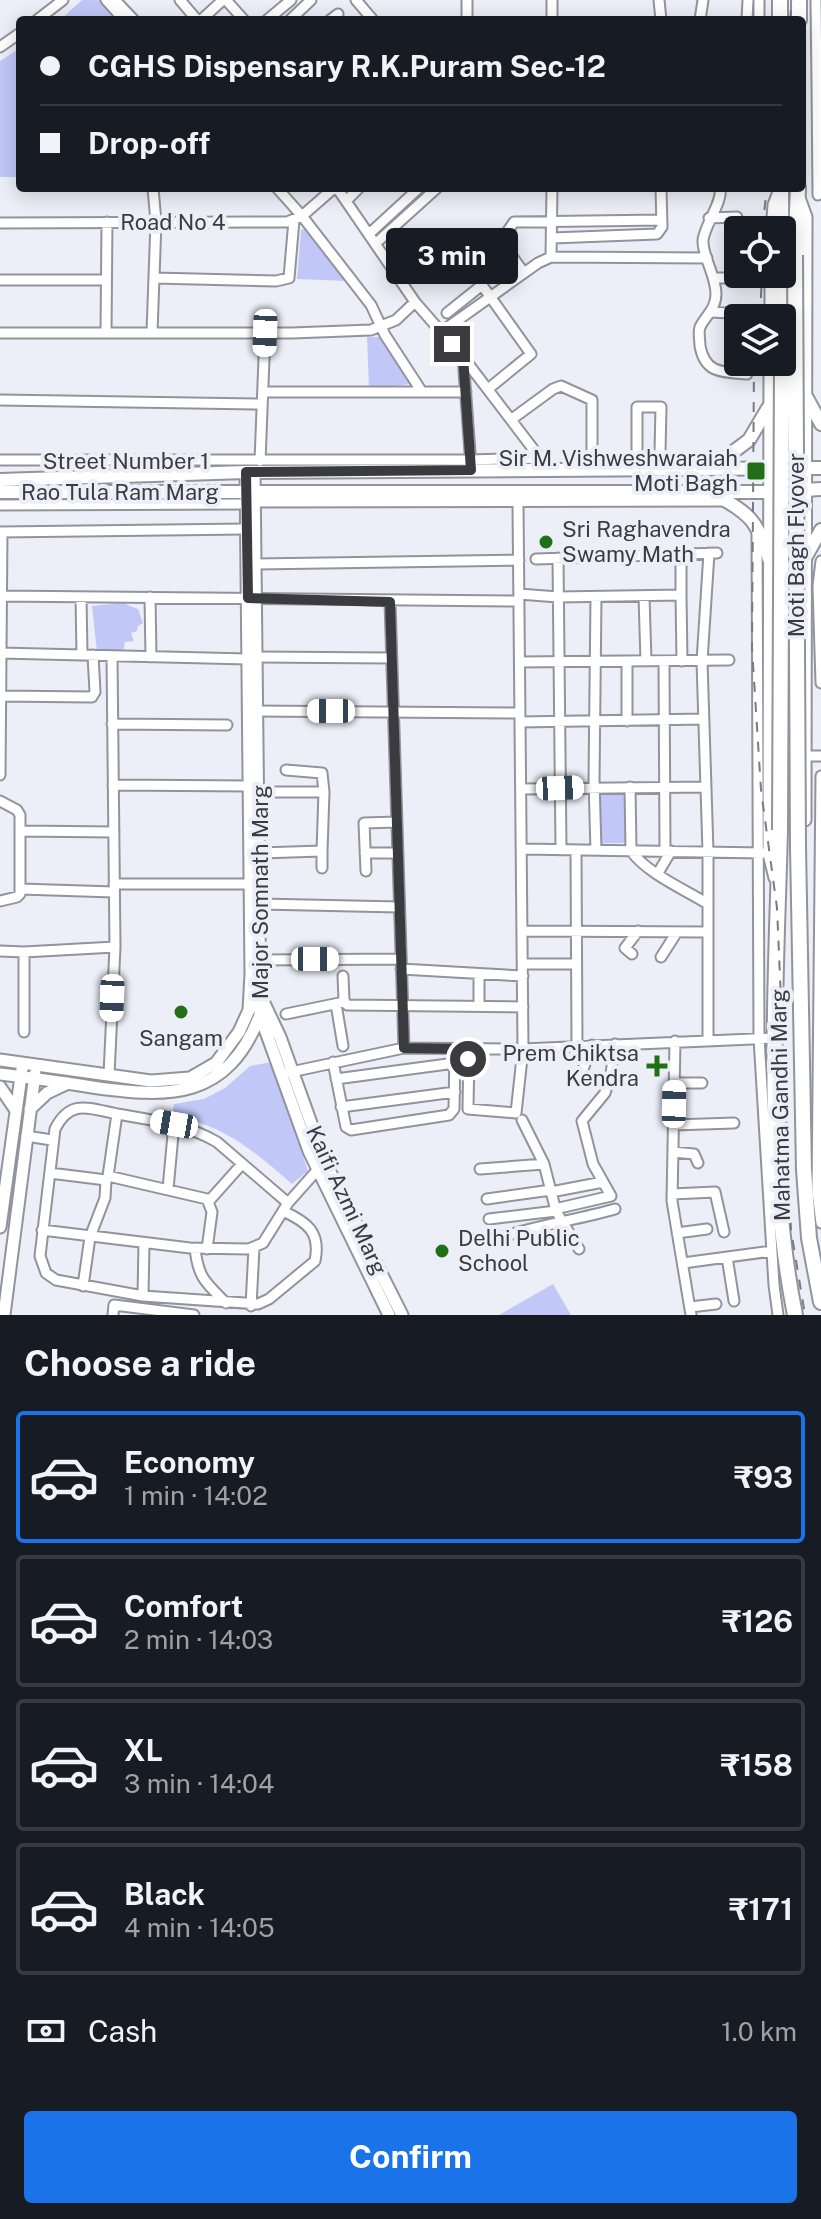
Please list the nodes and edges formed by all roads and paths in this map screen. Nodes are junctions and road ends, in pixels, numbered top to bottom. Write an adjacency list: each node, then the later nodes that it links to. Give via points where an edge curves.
1 (63, 0): 10 (street)
2 (106, 0): 11 (street)
3 (115, 0): 12 (street)
4 (180, 0): 13 (street)
5 (224, 0): 14 (street); 15 (street)
6 (311, 0): 17 (street)
7 (356, 0): 18 (street)
8 (816, 0): 19 (street)
9 (288, 3): 16 (street)
10 (42, 16)
11 (120, 16)
12 (130, 16)
13 (195, 16)
14 (204, 16)
15 (240, 16)
16 (272, 16)
17 (294, 16)
18 (370, 16)
19 (819, 85): 20 (street)
20 (819, 116): 35 (street)
21 (153, 192): 45 (street)
22 (280, 192): 40 (street)
23 (331, 192): 40 (street)
24 (339, 192): 36 (street)
25 (355, 192): 36 (street)
26 (415, 192): 47 (street)
27 (433, 192): 49 (street)
28 (552, 192): 42 (street)
29 (661, 192): 43 (street)
30 (721, 192): 41 (street)
31 (779, 192): 37 (street)
32 (781, 192): 38 (main road)
33 (798, 192): 197 (main road, Moti Bagh Flyover, bridge)
34 (798, 192): 72 (street, via 806,217)
35 (820, 195)
36 (346, 201): 47 (street)
37 (773, 216)
38 (782, 216)
39 (724, 217): 41 (street)
40 (298, 218): 45 (street, Road No 4); 53 (street, via 289,278); 65 (street, via 371,305)
41 (709, 218): 51 (street, via 703,240)
42 (552, 220): 43 (street); 48 (street); 52 (street, via 514,222 501,241)
43 (662, 220): 48 (street, via 657,234)
44 (107, 222): 45 (street, Road No 4); 46 (street, Road No 4); 57 (street)
45 (156, 222): 53 (street)
46 (0, 223)
47 (369, 234): 49 (street)
48 (552, 238): 50 (street)
49 (375, 244): 58 (street)
50 (551, 257): 51 (street); 52 (street)
51 (707, 258): 54 (street)
52 (524, 273): 60 (street)
53 (154, 278): 66 (street)
54 (715, 278): 55 (street); 62 (street, via 717,296)
55 (724, 278)
56 (0, 280): 57 (street)
57 (106, 280): 69 (street)
58 (400, 280): 59 (street, via 452,243); 61 (street)
59 (482, 285): 60 (street); 63 (street)
60 (490, 297): 67 (street); 77 (street, via 531,354)
61 (415, 302): 65 (street); 67 (street)
62 (711, 312): 64 (street); 73 (street, via 699,332 706,364)
63 (447, 313)
64 (724, 313)
65 (382, 327): 70 (street); 79 (street)
66 (152, 332): 69 (street); 70 (street)
67 (441, 332): 71 (street)
68 (0, 333): 69 (street)
69 (106, 333)
70 (265, 333): 78 (street)
71 (463, 357): 77 (street); 80 (street)
72 (805, 371): 76 (street, via 800,384 787,389 775,383); 81 (street)
73 (724, 373)
74 (772, 376): 84 (street)
75 (774, 376): 196 (main road, Moti Bagh Flyover, bridge)
76 (775, 376)
77 (488, 389): 85 (street)
78 (263, 392): 79 (street); 83 (street)
79 (422, 392): 80 (street)
80 (466, 392): 90 (street)
81 (807, 398): 86 (main road); 94 (street)
82 (0, 400): 83 (street)
83 (262, 404): 91 (street)
84 (768, 408): 92 (main road, via 749,440); 93 (street)
85 (512, 419): 87 (street, via 553,389 571,389 592,400); 90 (street, via 540,458)
86 (821, 424)
87 (592, 452)
88 (660, 452): 96 (street, via 661,407 637,407)
89 (0, 460): 91 (street, Street Number 1)
90 (471, 465): 91 (main road, Rao Tula Ram Marg); 96 (main road, Rao Tula Ram Marg)
91 (253, 468): 97 (main road, Rao Tula Ram Marg); 103 (street, Major Somnath Marg)
92 (710, 468): 93 (main road, Rao Tula Ram Marg); 96 (main road, Rao Tula Ram Marg)
93 (768, 468): 94 (main road, Rao Tula Ram Marg); 102 (street)
94 (807, 468): 95 (main road, Rao Tula Ram Marg); 98 (street)
95 (821, 468)
96 (637, 469)
97 (0, 480)
98 (806, 489): 99 (main road, Rao Tula Ram Marg); 102 (main road, Rao Tula Ram Marg); 117 (street)
99 (821, 489)
100 (710, 491): 102 (main road, Rao Tula Ram Marg); 103 (main road, Rao Tula Ram Marg); 104 (main road)
101 (0, 492): 103 (main road, Rao Tula Ram Marg)
102 (769, 492): 116 (street)
103 (250, 497): 105 (street); 106 (street); 108 (street, Major Somnath Marg); 118 (street, Major Somnath Marg)
104 (727, 501): 105 (street); 107 (main road)
105 (518, 504): 114 (street)
106 (0, 505)
107 (757, 526): 116 (main road); 137 (street)
108 (246, 529): 110 (street); 126 (street, Major Somnath Marg)
109 (821, 530): 117 (main road)
110 (1, 532): 120 (street)
111 (681, 554): 112 (street); 119 (street); 144 (street, via 713,553)
112 (558, 558): 113 (street); 124 (street)
113 (536, 559)
114 (519, 560): 118 (street); 127 (street)
115 (821, 561): 129 (street)
116 (769, 562): 117 (street); 137 (street)
117 (805, 562): 129 (street)
118 (256, 564): 126 (street, Major Somnath Marg)
119 (681, 595): 121 (street); 143 (street)
120 (1, 596): 122 (street); 130 (street)
121 (644, 596): 125 (street); 141 (street)
122 (81, 597): 123 (street); 131 (street)
123 (150, 597): 126 (street); 133 (street)
124 (558, 597): 125 (street); 127 (street); 138 (street)
125 (596, 597): 139 (street)
126 (252, 598): 128 (street); 134 (street, Major Somnath Marg)
127 (519, 598): 128 (street); 145 (street)
128 (390, 602): 135 (street)
129 (815, 609): 146 (street); 159 (street)
130 (1, 653): 131 (street); 147 (street)
131 (88, 655): 132 (street); 147 (street, via 92,697)
132 (112, 656): 133 (street); 157 (street)
133 (151, 657): 134 (street)
134 (253, 658): 135 (street); 148 (street, Major Somnath Marg)
135 (391, 658): 149 (street)
136 (729, 660): 144 (street)
137 (763, 660): 189 (street)
138 (559, 661): 139 (street); 145 (street); 156 (street)
139 (596, 661): 140 (street); 154 (street)
140 (627, 661): 141 (street); 155 (street)
141 (646, 661): 142 (street)
142 (664, 661): 143 (street); 153 (street)
143 (682, 661): 144 (street)
144 (702, 661): 152 (street)
145 (520, 662): 151 (street)
146 (821, 683)
147 (0, 696): 150 (street)
148 (254, 711): 149 (street); 171 (street, Major Somnath Marg); 171 (street, Major Somnath Marg, via 244,725)
149 (392, 711): 151 (street); 175 (street)
150 (0, 716): 161 (street)
151 (519, 718): 156 (street); 172 (street)
152 (704, 719): 153 (street); 169 (street)
153 (664, 720): 155 (street); 168 (street)
154 (595, 721): 155 (street); 156 (street); 166 (street)
155 (627, 721)
156 (560, 723): 170 (street)
157 (112, 724): 158 (street); 165 (street)
158 (227, 725)
159 (805, 756): 160 (street); 197 (street, via 805,856)
160 (821, 756)
161 (0, 769): 163 (street)
162 (286, 770): 173 (street, via 322,773)
163 (0, 775)
164 (821, 776): 210 (street)
165 (113, 785): 171 (street); 177 (street)
166 (594, 787): 167 (street); 170 (street); 181 (street)
167 (630, 787): 168 (street); 183 (street)
168 (664, 787): 169 (street); 184 (street)
169 (706, 787): 185 (street)
170 (560, 788): 172 (street); 179 (street)
171 (255, 789): 173 (street); 186 (street, Major Somnath Marg); 193 (street, Major Somnath Marg)
172 (521, 789): 178 (street)
173 (324, 792): 182 (street)
174 (0, 801): 176 (street, via 20,813)
175 (396, 822): 187 (street, via 364,823); 188 (street)
176 (20, 831): 177 (street); 195 (street)
177 (114, 832): 194 (street)
178 (523, 849): 179 (street); 202 (street)
179 (561, 850): 180 (street)
180 (576, 850): 181 (street); 203 (street)
181 (596, 850): 183 (street)
182 (322, 851): 186 (street); 190 (street)
183 (631, 851): 184 (street); 192 (street)
184 (668, 851): 185 (street); 192 (street)
185 (708, 852): 189 (street); 200 (street)
186 (260, 853): 193 (street, Major Somnath Marg)
187 (365, 853): 188 (street); 191 (street)
188 (397, 853): 201 (street)
189 (764, 853): 196 (street); 229 (street)
190 (322, 868)
191 (366, 871)
192 (658, 873): 200 (street)
193 (255, 884): 194 (street); 199 (street, Major Somnath Marg); 249 (street, Major Somnath Marg, via 249,1010 223,1056 200,1074 179,1080)
194 (114, 888): 195 (street); 207 (street)
195 (20, 889): 198 (street, via 17,897)
196 (778, 894): 230 (main road, Mahatma Gandhi Marg)
197 (798, 896): 209 (main road, Mahatma Gandhi Marg)
198 (0, 901)
199 (260, 904): 201 (street); 214 (street, Major Somnath Marg)
200 (708, 904): 206 (street)
201 (399, 907): 215 (street)
202 (523, 931): 203 (street); 216 (street)
203 (576, 931): 204 (street); 217 (street)
204 (638, 931): 205 (street); 212 (street, via 625,948)
205 (677, 932): 206 (street); 213 (street)
206 (708, 932): 231 (street)
207 (115, 947): 211 (street); 249 (street)
208 (0, 951): 211 (street)
209 (798, 951): 210 (street); 284 (main road, Mahatma Gandhi Marg)
210 (819, 951): 256 (street)
211 (24, 952): 228 (street)
212 (632, 954)
213 (661, 957)
214 (260, 960): 215 (street); 221 (street, Major Somnath Marg)
215 (401, 964): 218 (street); 223 (street)
216 (523, 964): 217 (street); 220 (street)
217 (576, 964): 236 (street)
218 (479, 974): 220 (street); 224 (street)
219 (343, 976): 222 (street)
220 (523, 976): 225 (street)
221 (260, 995): 227 (street, Major Somnath Marg); 246 (street, Kaifi Azmi Marg, via 272,1016)
222 (340, 1003): 223 (street); 226 (street); 235 (street)
223 (403, 1006): 224 (street); 237 (street)
224 (479, 1006): 225 (street)
225 (523, 1007): 240 (street)
226 (286, 1014)
227 (260, 1015): 246 (street); 251 (street, Major Somnath Marg, via 233,1060 207,1082 184,1091 147,1094)
228 (24, 1032)
229 (759, 1038): 230 (street); 231 (street); 299 (street)
230 (776, 1038): 316 (main road, Mahatma Gandhi Marg, via 778,1183)
231 (708, 1039): 232 (street)
232 (675, 1041): 233 (street); 252 (street)
233 (615, 1044): 234 (street); 275 (street, via 605,1093 582,1121)
234 (592, 1045): 236 (street); 247 (street)
235 (343, 1046)
236 (577, 1046): 240 (street)
237 (404, 1048): 238 (street); 242 (street)
238 (455, 1049): 239 (street); 243 (street)
239 (469, 1049): 240 (street); 240 (street, via 468,1109 516,1113)
240 (523, 1049)
241 (0, 1060): 244 (street, Major Somnath Marg)
242 (333, 1062): 246 (street); 250 (street)
243 (455, 1063): 250 (street); 255 (street)
244 (22, 1070): 245 (street, Major Somnath Marg); 248 (street, Major Somnath Marg); 258 (street)
245 (36, 1072): 249 (street, Major Somnath Marg); 251 (street, Major Somnath Marg); 259 (street)
246 (287, 1072): 271 (street, Kaifi Azmi Marg)
247 (582, 1072)
248 (0, 1074)
249 (109, 1075)
250 (336, 1079): 257 (street)
251 (69, 1083): 259 (street, via 47,1093)
252 (674, 1083): 253 (street); 264 (street)
253 (702, 1083)
254 (0, 1087): 258 (street)
255 (455, 1092): 257 (street); 257 (street, via 449,1115 351,1130)
256 (819, 1094): 284 (street)
257 (341, 1107)
258 (15, 1110): 287 (street)
259 (30, 1110): 265 (street)
260 (117, 1114): 263 (street); 266 (street, via 73,1108 61,1117); 274 (street)
261 (522, 1120): 270 (street)
262 (734, 1123): 264 (street)
263 (174, 1124): 269 (street, via 205,1136); 276 (street)
264 (673, 1125): 267 (street)
265 (26, 1136): 266 (street); 310 (street)
266 (52, 1140): 273 (street)
267 (673, 1152): 268 (street, via 694,1154); 278 (street)
268 (698, 1163)
269 (242, 1164): 280 (street); 281 (street)
270 (544, 1164): 272 (street); 277 (street)
271 (321, 1165): 281 (street); 313 (street); 314 (street, Kaifi Azmi Marg)
272 (480, 1169)
273 (50, 1173): 274 (street); 289 (street)
274 (107, 1178): 276 (street); 292 (street)
275 (603, 1182): 277 (street); 283 (street, via 611,1196)
276 (168, 1189): 280 (street)
277 (551, 1191): 279 (street); 283 (street)
278 (672, 1194): 290 (street, via 717,1194); 291 (street)
279 (487, 1199)
280 (209, 1201): 297 (street)
281 (286, 1207): 296 (street, via 263,1243); 308 (street, via 311,1228 315,1261 269,1299)
282 (615, 1209): 286 (street)
283 (556, 1210): 285 (street); 286 (street)
284 (817, 1217): 305 (main road, Mahatma Gandhi Marg)
285 (489, 1219)
286 (563, 1223): 293 (street); 298 (street)
287 (0, 1227)
288 (707, 1229): 291 (street)
289 (42, 1230): 292 (street); 302 (street, via 40,1256 46,1273)
290 (724, 1232)
291 (677, 1233): 301 (street)
292 (90, 1237): 294 (street); 302 (street)
293 (499, 1238)
294 (144, 1243): 295 (street); 303 (street)
295 (195, 1248): 297 (street); 306 (street, via 197,1270)
296 (254, 1248): 297 (street); 308 (street)
297 (207, 1249)
298 (579, 1249)
299 (772, 1251): 300 (street); 315 (street)
300 (727, 1257): 301 (street); 304 (street)
301 (683, 1263): 309 (street)
302 (83, 1286): 303 (street)
303 (143, 1296): 306 (street)
304 (734, 1301)
305 (821, 1302)
306 (226, 1303): 308 (street)
307 (716, 1304): 309 (street)
308 (251, 1306)
309 (691, 1311)
310 (4, 1315)
311 (113, 1315): 312 (street, via 114,1305)
312 (194, 1315)
313 (389, 1315)
314 (402, 1315)
315 (778, 1315)
316 (795, 1315)

